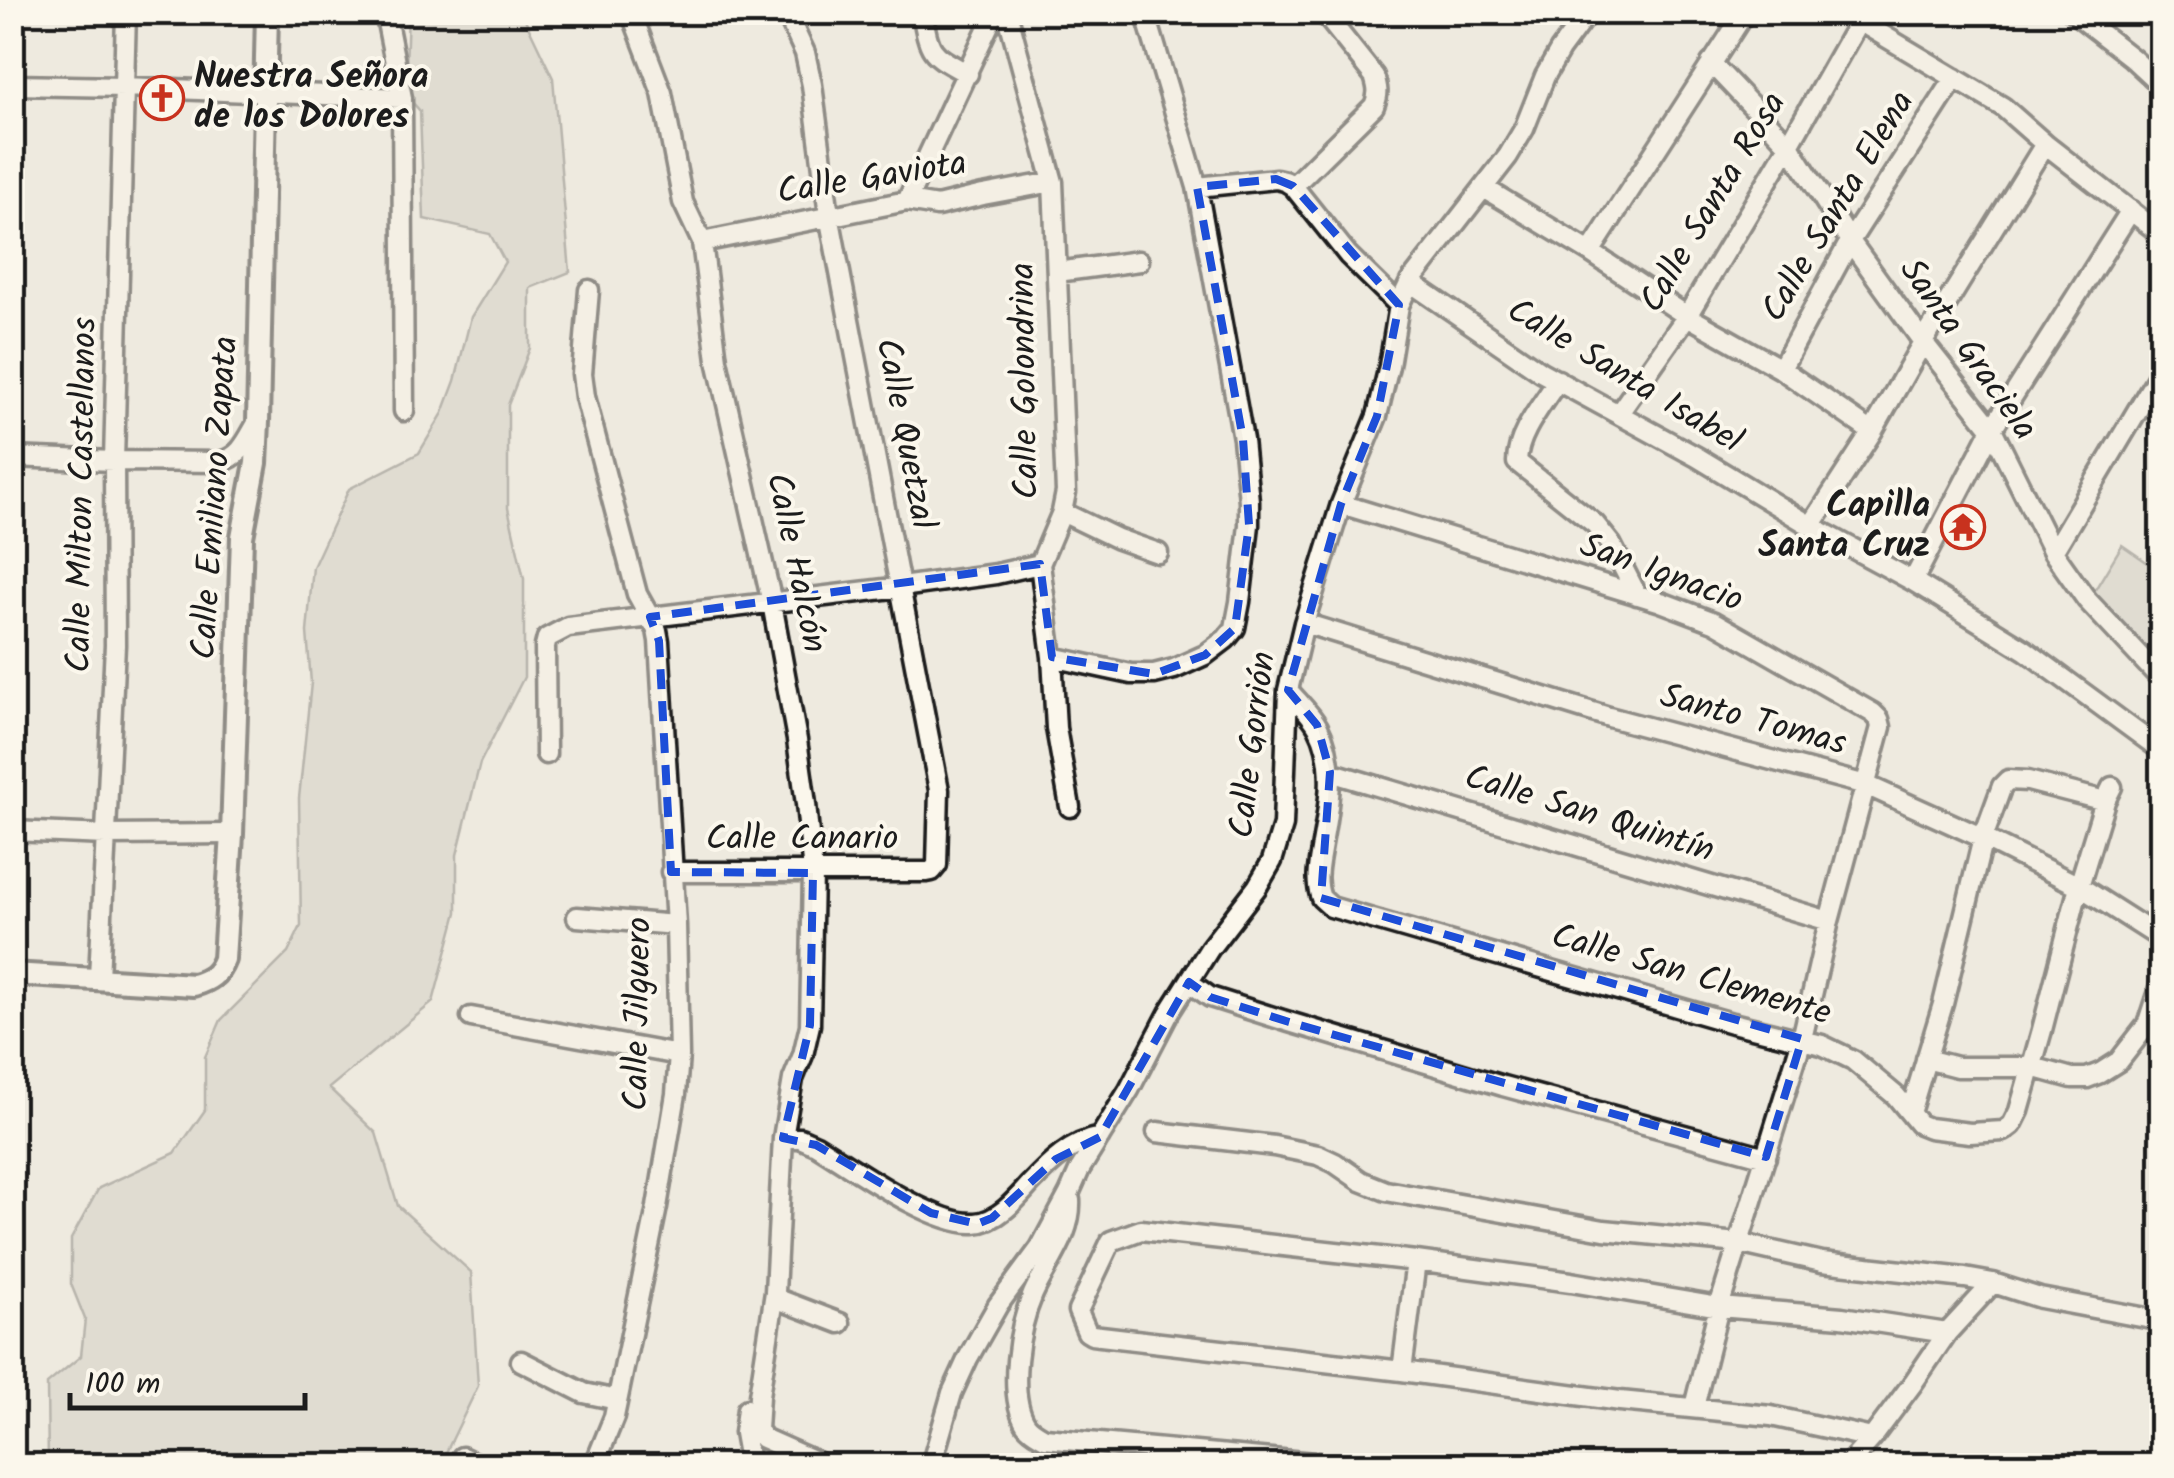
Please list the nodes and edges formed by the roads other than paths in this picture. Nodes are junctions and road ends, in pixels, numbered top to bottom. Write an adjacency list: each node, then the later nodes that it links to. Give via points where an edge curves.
1 (126, 12): 20 (street, Calle Milton Castellanos)
2 (267, 12): 21 (street, Calle Emiliano Zapata)
3 (385, 12): 22 (street)
4 (631, 12): 34 (street, Calle Halcón, via 662,92 683,202)
5 (786, 12): 31 (street, Calle Quetzal, via 812,85)
6 (922, 12): 16 (street, via 934,55)
7 (996, 12): 16 (street)
8 (1007, 12): 25 (street, Calle Golondrina)
9 (1145, 12): 27 (street)
10 (1323, 12): 26 (street, via 1374,76 1378,97)
11 (1588, 12): 28 (street, Calle Gorrión)
12 (1745, 12): 15 (street)
13 (2073, 12): 19 (street)
14 (1851, 18): 17 (street); 24 (street, Calle Santa Rosa)
15 (1711, 64): 24 (street, Santa Graciela); 35 (street)
16 (968, 74): 29 (street)
17 (1955, 78): 23 (street); 33 (street, Calle Santa Elena)
18 (12, 85): 20 (street)
19 (2162, 86)
20 (124, 87): 21 (street); 52 (street, Calle Milton Castellanos)
21 (265, 92): 22 (street); 48 (street, Calle Emiliano Zapata)
22 (402, 98): 46 (street)
23 (2045, 144): 30 (street); 42 (street)
24 (1789, 145): 33 (street, Santa Graciela); 41 (street, Calle Santa Rosa)
25 (1053, 182): 29 (street, Calle Gaviota, via 937,206); 37 (street, Calle Golondrina)
26 (1293, 186): 27 (street, via 1276,179); 40 (street, via 1348,256)
27 (1197, 187): 65 (street, via 1249,501 1235,628 1205,655 1154,674)
28 (1484, 188): 35 (street); 38 (street, Calle Gorrión)
29 (906, 202): 31 (street, Calle Gaviota)
30 (2131, 210): 32 (street); 49 (street)
31 (828, 215): 34 (street, Calle Gaviota); 60 (street, Calle Quetzal)
32 (2162, 236)
33 (1850, 241): 42 (street, Santa Graciela); 43 (street, Calle Santa Elena)
34 (702, 242): 62 (street, Calle Halcón, via 717,360)
35 (1590, 252): 41 (street)
36 (1139, 262): 37 (street)
37 (1057, 272): 54 (street, Calle Golondrina)
38 (1410, 282): 40 (street, Calle Gorrión); 45 (street, Calle Santa Isabel)
39 (588, 290): 63 (street, Calle Jilguero, via 585,397 637,594)
40 (1399, 305): 53 (street, Calle Gorrión, via 1377,416)
41 (1686, 316): 43 (street); 47 (street, Calle Santa Rosa)
42 (1922, 342): 49 (street, Santa Graciela); 50 (street)
43 (1781, 369): 50 (street)
44 (2162, 369): 56 (street)
45 (1558, 380): 47 (street, Calle Santa Isabel); 61 (street, via 1517,462 1595,524)
46 (404, 411)
47 (1618, 413): 55 (street, Calle Santa Isabel)
48 (258, 422): 52 (street, via 232,459); 74 (street, Calle Emiliano Zapata, via 242,536)
49 (1992, 429): 56 (street, Santa Graciela); 59 (street)
50 (1872, 432): 55 (street)
51 (12, 457): 52 (street)
52 (114, 461): 75 (street, Calle Milton Castellanos)
53 (1341, 504): 61 (street, San Ignacio); 64 (street, Calle Gorrión)
54 (1062, 512): 57 (street); 58 (street, Calle Golondrina)
55 (1812, 526): 59 (street, Calle Santa Isabel)
56 (2053, 552): 66 (street, Santa Graciela)
57 (1158, 553)
58 (1040, 564): 60 (street); 65 (street)
59 (1913, 581): 68 (street, Calle Santa Isabel, via 2025,650)
60 (901, 587): 62 (street); 77 (street, Calle Quetzal, via 939,790)
61 (1637, 595): 71 (street, San Ignacio, via 1714,622 1873,714 1881,727)
62 (772, 604): 63 (street); 79 (street, Calle Halcón)
63 (650, 617): 69 (street, via 568,627 548,638); 78 (street, Calle Jilguero, via 659,641)
64 (1304, 623): 67 (street, Calle Gorrión); 71 (street, Santo Tomas, via 1610,717)
65 (1052, 658): 72 (street)
66 (2162, 680)
67 (1288, 690): 70 (street, Calle San Clemente, via 1317,725); 88 (street, Calle Gorrión, via 1283,825 1272,862)
68 (2161, 750)
69 (546, 754)
70 (1330, 772): 82 (street, Calle San Quintín); 90 (street, Calle San Clemente, via 1316,876 1321,898 1331,907)
71 (1866, 784): 76 (street, Santo Tomas); 82 (street, San Ignacio)
72 (1070, 807)
73 (12, 831): 75 (street)
74 (232, 834): 75 (street); 86 (street, Calle Emiliano Zapata, via 219,973 194,985)
75 (106, 835): 86 (street, Calle Milton Castellanos)
76 (1983, 838): 80 (street, Santo Tomas); 80 (street, Calle San Clemente, via 2008,780 2108,794); 92 (street)
77 (932, 871): 79 (street, Calle Canario)
78 (671, 872): 79 (street, Calle Canario); 83 (street, Calle Jilguero)
79 (813, 873): 97 (street, Calle Halcón, via 810,1024)
80 (2078, 886): 84 (street, Santo Tomas); 93 (street, Calle San Clemente)
81 (576, 918): 83 (street)
82 (1829, 920): 90 (street, San Ignacio)
83 (676, 925): 91 (street, Calle Jilguero)
84 (2162, 939)
85 (12, 974): 86 (street)
86 (99, 978)
87 (2162, 979): 93 (street, via 2147,1024 2118,1061 2086,1078)
88 (1189, 982): 96 (street, Calle Gorrión); 98 (street, via 1210,997 1289,1022)
89 (471, 1017): 91 (street)
90 (1802, 1039): 94 (street, Calle San Clemente, via 1854,1060); 98 (street, San Ignacio)
91 (679, 1055): 111 (street, Calle Jilguero)
92 (1926, 1060): 93 (street, via 1957,1068); 94 (street)
93 (2032, 1068): 94 (street, Calle San Clemente, via 2019,1111 2004,1130 1928,1128)
94 (1910, 1113)
95 (1157, 1132): 100 (street, via 1318,1155 1386,1191 1604,1230)
96 (1100, 1137): 97 (street, via 1056,1159 1011,1205 977,1224 931,1213 816,1144); 99 (street, Calle Gorrión)
97 (784, 1138): 103 (street, Calle Halcón)
98 (1766, 1158): 100 (street, San Ignacio)
99 (1069, 1194): 119 (street, Calle Gorrión, via 968,1358); 120 (street, via 1065,1232 1022,1324 1016,1392 1028,1428 1045,1438)
100 (1738, 1243): 102 (street, via 1822,1262); 104 (street, San Ignacio)
101 (1416, 1260): 104 (street); 109 (street); 109 (street, via 1141,1230 1112,1241 1078,1311 1092,1335)
102 (1993, 1284): 105 (street); 107 (street)
103 (774, 1298): 106 (street); 110 (street, Calle Halcón)
104 (1719, 1307): 107 (street); 112 (street, San Ignacio)
105 (2162, 1321)
106 (840, 1323)
107 (1947, 1333): 113 (street)
108 (521, 1361): 111 (street, via 584,1393)
109 (1402, 1371): 112 (street)
110 (761, 1382): 117 (street, via 748,1400); 118 (street, Calle Halcón, via 757,1430 763,1438)
111 (618, 1400): 116 (street, Calle Jilguero)
112 (1694, 1408): 113 (street)
113 (1872, 1438): 121 (street)
114 (462, 1457): 115 (street)
115 (480, 1466)
116 (594, 1466)
117 (750, 1466)
118 (826, 1466)
119 (930, 1466)
120 (1347, 1466)
121 (1848, 1466)

